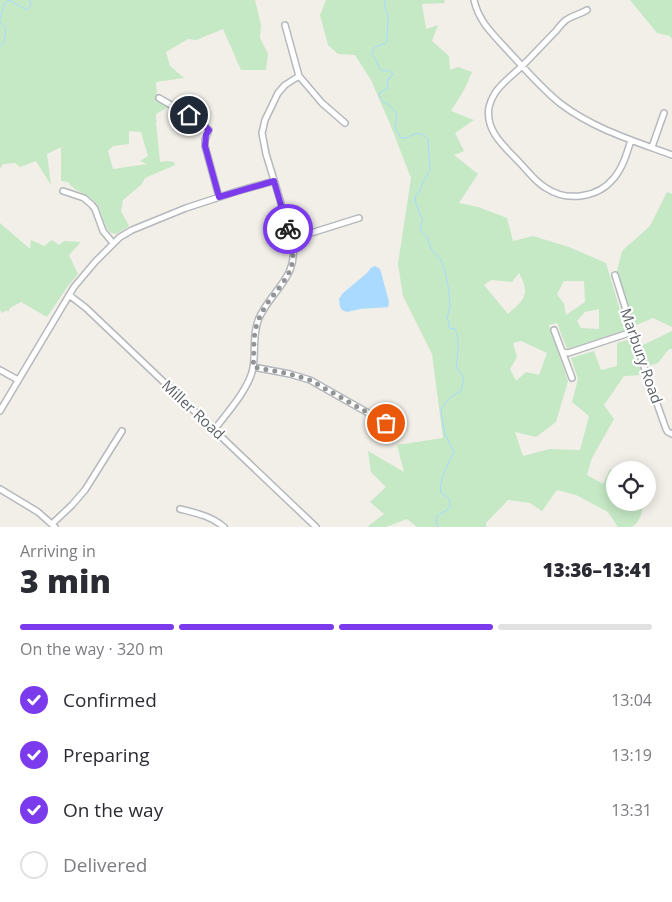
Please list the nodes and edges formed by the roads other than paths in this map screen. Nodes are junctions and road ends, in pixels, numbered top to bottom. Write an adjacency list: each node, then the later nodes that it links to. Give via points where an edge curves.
1 (474, 0): 4 (street, via 483,23)
2 (587, 10): 4 (street, via 565,20)
3 (285, 25): 5 (street)
4 (523, 66): 9 (street, via 572,112); 9 (street, via 495,93 490,104 489,121 498,139 546,189 576,196 604,188 619,172)
5 (299, 76): 8 (street); 12 (street, via 278,93 263,126 262,139)
6 (159, 98): 14 (street, via 209,130 205,146)
7 (664, 113): 10 (street)
8 (344, 123)
9 (631, 140): 10 (street)
10 (652, 148): 11 (street)
11 (672, 155)
12 (274, 181): 14 (street); 16 (street)
13 (63, 191): 17 (street, via 84,198 92,205)
14 (219, 197): 17 (street, via 132,230)
15 (359, 218): 16 (street)
16 (292, 239): 23 (street, via 292,268 263,310 256,327)
17 (113, 243): 19 (street)
18 (614, 275): 21 (street, Marbury Road)
19 (69, 294): 26 (street); 29 (street, Miller Road)
20 (554, 330): 22 (street)
21 (632, 332): 22 (street); 31 (street, Marbury Road, via 666,429)
22 (563, 352): 25 (street)
23 (253, 367): 28 (street, via 310,380); 29 (street, via 246,385)
24 (0, 370): 26 (street)
25 (572, 378)
26 (18, 380): 27 (street)
27 (0, 411)
28 (386, 423)
29 (214, 430): 36 (street, Miller Road)
30 (122, 432): 34 (street, via 85,490)
31 (672, 434)
32 (0, 489): 34 (street, via 38,512)
33 (180, 509): 35 (street, via 205,516)
34 (54, 526)
35 (224, 527)
36 (316, 527)

